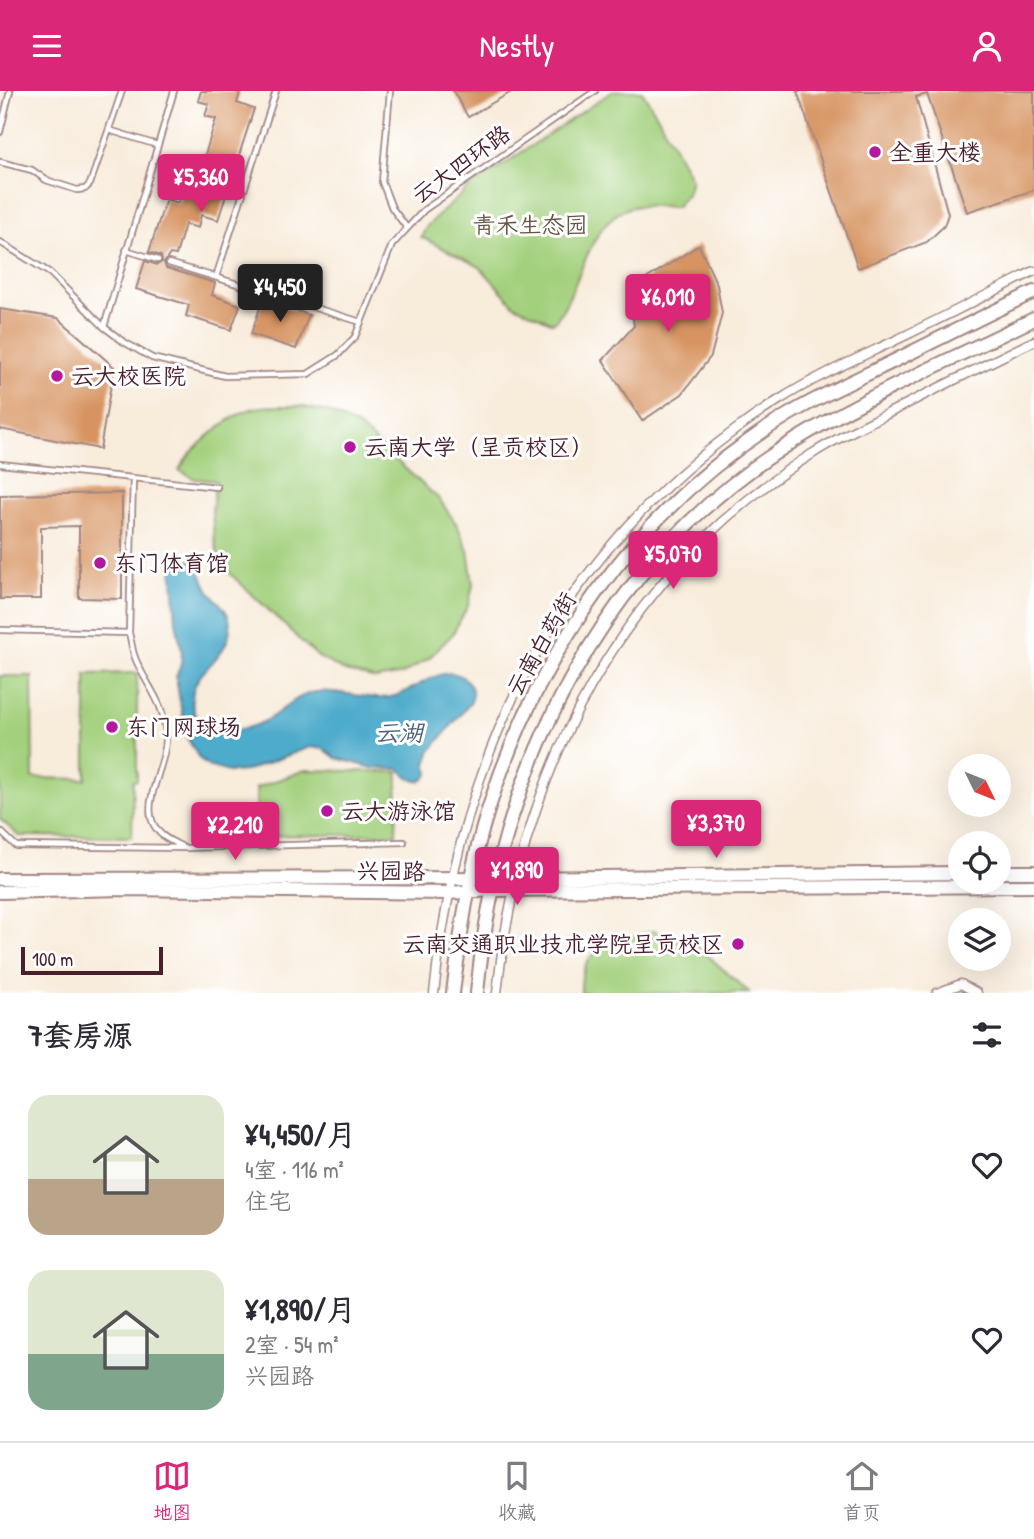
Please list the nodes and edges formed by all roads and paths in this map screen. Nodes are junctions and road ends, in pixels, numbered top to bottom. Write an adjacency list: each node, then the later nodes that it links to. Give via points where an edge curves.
1 (10, 91): 8 (lane)
2 (122, 91): 7 (lane)
3 (174, 91): 9 (lane)
4 (276, 91): 17 (lane)
5 (390, 91): 11 (lane, via 382,182)
6 (596, 91): 11 (lane, 云大四环路, via 424,210)
7 (109, 129): 9 (lane); 10 (lane, via 85,189 67,187 32,170)
8 (0, 132)
9 (157, 145): 13 (lane)
10 (0, 162)
11 (407, 228): 20 (lane, 云大四环路, via 392,244)
12 (0, 242): 21 (lane, 云大四环路, via 50,273)
13 (126, 250): 14 (lane); 21 (lane)
14 (158, 260)
15 (169, 263): 17 (lane)
16 (1034, 271): 34 (street, via 782,398 686,467 639,513 558,615 523,676 480,777)
17 (216, 277): 20 (lane)
18 (1034, 292): 36 (main road, 云南白药街, via 788,415 691,488 635,543 556,651 527,708 483,827)
19 (1034, 319): 37 (main road, 云南白药街, via 806,433 719,496 680,531 635,581 576,669 535,752)
20 (361, 322): 21 (lane, 云大四环路, via 355,337 338,355 308,374 274,376 225,376 152,358)
21 (104, 327)
22 (1034, 341): 38 (street, via 813,453 721,521 679,562 637,613 579,705 540,793)
23 (0, 464): 24 (lane)
24 (133, 478): 25 (lane); 27 (lane)
25 (217, 487)
26 (0, 631): 27 (lane)
27 (129, 633): 30 (lane, via 134,656 158,697 167,736 150,803 152,822 162,837)
28 (0, 831): 30 (lane, via 16,846)
29 (404, 842): 30 (lane)
30 (185, 848)
31 (1011, 872): 32 (main road)
32 (1034, 872)
33 (948, 873): 38 (main road, 兴园路)
34 (451, 878): 35 (main road, 兴园路); 36 (main road, 兴园路); 41 (street)
35 (0, 879)
36 (470, 884): 37 (main road, 兴园路); 41 (main road, 兴园路); 43 (main road, 云南白药街)
37 (494, 884): 38 (main road, 兴园路); 44 (main road, 云南白药街)
38 (515, 884): 39 (main road, 兴园路); 45 (street)
39 (1034, 886)
40 (0, 892): 41 (main road, 兴园路)
41 (448, 893): 42 (street)
42 (434, 993)
43 (453, 993)
44 (477, 993)
45 (497, 993)
46 (937, 993): 47 (street, via 961,984)
47 (977, 993)

